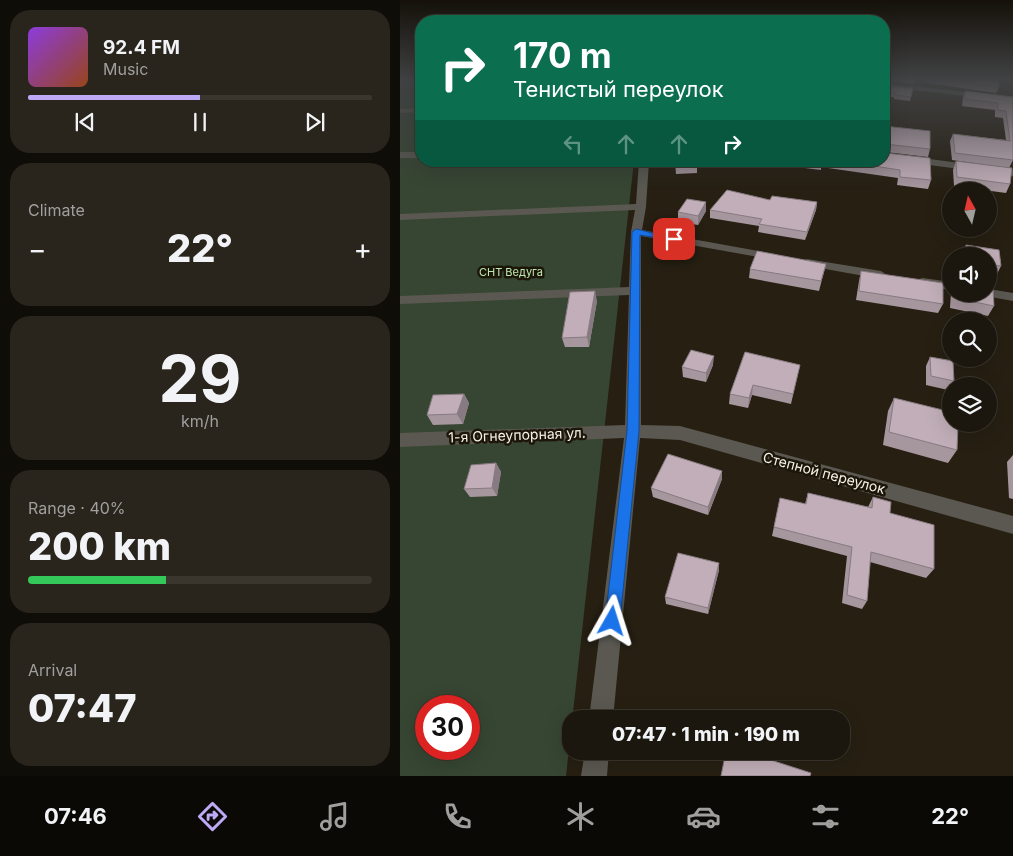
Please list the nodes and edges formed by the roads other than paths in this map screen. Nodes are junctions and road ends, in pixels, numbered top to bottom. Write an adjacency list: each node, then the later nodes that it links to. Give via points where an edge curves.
1 (400, 155): 2 (street)
2 (415, 155)
3 (890, 157): 5 (street)
4 (644, 167): 6 (street)
5 (1013, 173)
6 (641, 208): 7 (street); 8 (street)
7 (400, 217)
8 (636, 232): 9 (street); 12 (street)
9 (894, 277)
10 (913, 280): 11 (street)
11 (942, 285)
12 (636, 291): 15 (street); 16 (street)
13 (997, 293): 14 (street)
14 (1013, 296)
15 (400, 300)
16 (633, 431): 17 (street, 1-я Огнеупорная ул.); 18 (street, Степной переулок, via 680,433); 19 (street)
17 (400, 440)
18 (1013, 525)
19 (602, 710)
20 (596, 760): 21 (street)
21 (594, 776)

